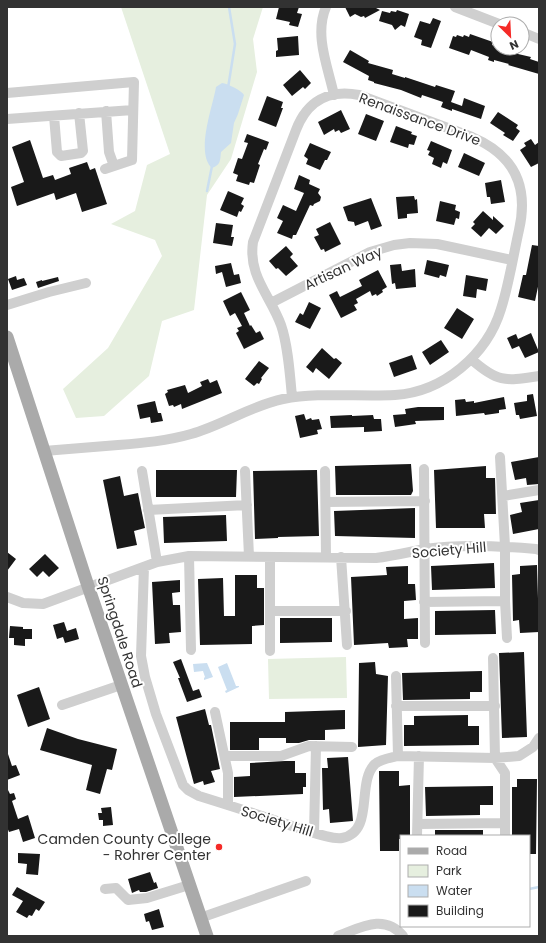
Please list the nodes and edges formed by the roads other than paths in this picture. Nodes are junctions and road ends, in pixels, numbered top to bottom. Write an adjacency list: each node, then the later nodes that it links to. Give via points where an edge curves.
1 (326, 7): 5 (street, via 322,23 322,40)
2 (455, 7): 3 (street)
3 (490, 21)
4 (7, 92): 6 (street, via 134,82)
5 (334, 95): 11 (street, Renaissance Drive, via 366,97 472,137 487,144 507,160 517,178 523,202); 13 (street, Renaissance Drive, via 316,103 301,119 253,242 254,270)
6 (133, 110): 7 (street); 7 (street, via 132,160 109,168)
7 (106, 111): 8 (street)
8 (79, 114): 9 (street); 9 (street, via 83,151 61,156 57,152)
9 (54, 116): 10 (street)
10 (7, 119)
11 (512, 260): 13 (street, Artisan Way, via 437,244 394,245 366,254); 16 (street, Renaissance Drive, via 499,316 485,342)
12 (86, 283): 14 (street)
13 (270, 303): 18 (street, Renaissance Drive, via 283,334)
14 (7, 305)
15 (7, 336): 19 (main road, Springdale Road)
16 (471, 359): 17 (street, via 488,373 499,378 510,380); 18 (street, Renaissance Drive, via 440,382 411,393)
17 (539, 376)
18 (292, 397): 19 (street, Renaissance Drive, via 257,406 210,428 183,437)
19 (44, 451): 41 (main road, Springdale Road)
20 (500, 457): 26 (street)
21 (424, 469): 27 (street)
22 (142, 471): 30 (street)
23 (245, 471): 29 (street)
24 (325, 471): 28 (street)
25 (539, 490): 26 (street)
26 (503, 496): 31 (street)
27 (424, 501): 28 (street); 32 (street)
28 (326, 502): 37 (street)
29 (247, 505): 30 (street); 35 (street)
30 (148, 510): 39 (street)
31 (505, 546): 32 (street, Society Hill); 33 (street, Society Hill); 43 (street)
32 (425, 549): 38 (street, Society Hill, via 396,556); 44 (street)
33 (539, 550)
34 (189, 556): 35 (street, Society Hill); 39 (street, Society Hill); 50 (street)
35 (250, 556): 36 (street, Society Hill)
36 (270, 556): 37 (street, Society Hill); 45 (street)
37 (326, 557): 38 (street, Society Hill)
38 (342, 558): 46 (street)
39 (157, 562): 40 (street, Society Hill)
40 (144, 567): 41 (street, Society Hill); 66 (street, Society Hill, via 141,656 156,714 183,785 199,796)
41 (88, 586): 42 (street, Society Hill, via 43,604 23,603); 54 (main road, Springdale Road)
42 (7, 597)
43 (505, 601): 44 (street); 47 (street)
44 (424, 602): 48 (street)
45 (270, 611): 46 (street); 51 (street)
46 (346, 611): 49 (street)
47 (507, 638)
48 (425, 643)
49 (347, 645)
50 (191, 650)
51 (270, 651)
52 (493, 658): 57 (street)
53 (396, 676): 56 (street)
54 (121, 685): 55 (street); 73 (main road, Springdale Road)
55 (62, 705)
56 (396, 706): 57 (street); 63 (street)
57 (495, 706): 65 (street)
58 (215, 712): 62 (street)
59 (539, 738): 65 (street, Society Hill, via 533,747 520,756)
60 (316, 746): 61 (street); 62 (street, via 281,756); 69 (street)
61 (352, 747)
62 (225, 756): 66 (street)
63 (398, 756): 64 (street, Society Hill); 69 (street, Society Hill, via 384,759 374,766 369,775 361,822 352,834 337,838)
64 (419, 756): 65 (street, Society Hill); 68 (street)
65 (495, 758): 67 (street, via 505,773)
66 (228, 805): 69 (street, Society Hill)
67 (505, 823): 68 (street); 71 (street)
68 (418, 824): 70 (street)
69 (314, 833)
70 (418, 835)
71 (505, 835)
72 (306, 881): 75 (street)
73 (189, 885): 74 (street, via 147,898 128,900 116,888); 75 (main road, Springdale Road)
74 (105, 889)
75 (200, 918): 76 (main road, Springdale Road)
76 (207, 936)
77 (338, 936): 78 (street, via 371,924 386,924)
78 (402, 936)

